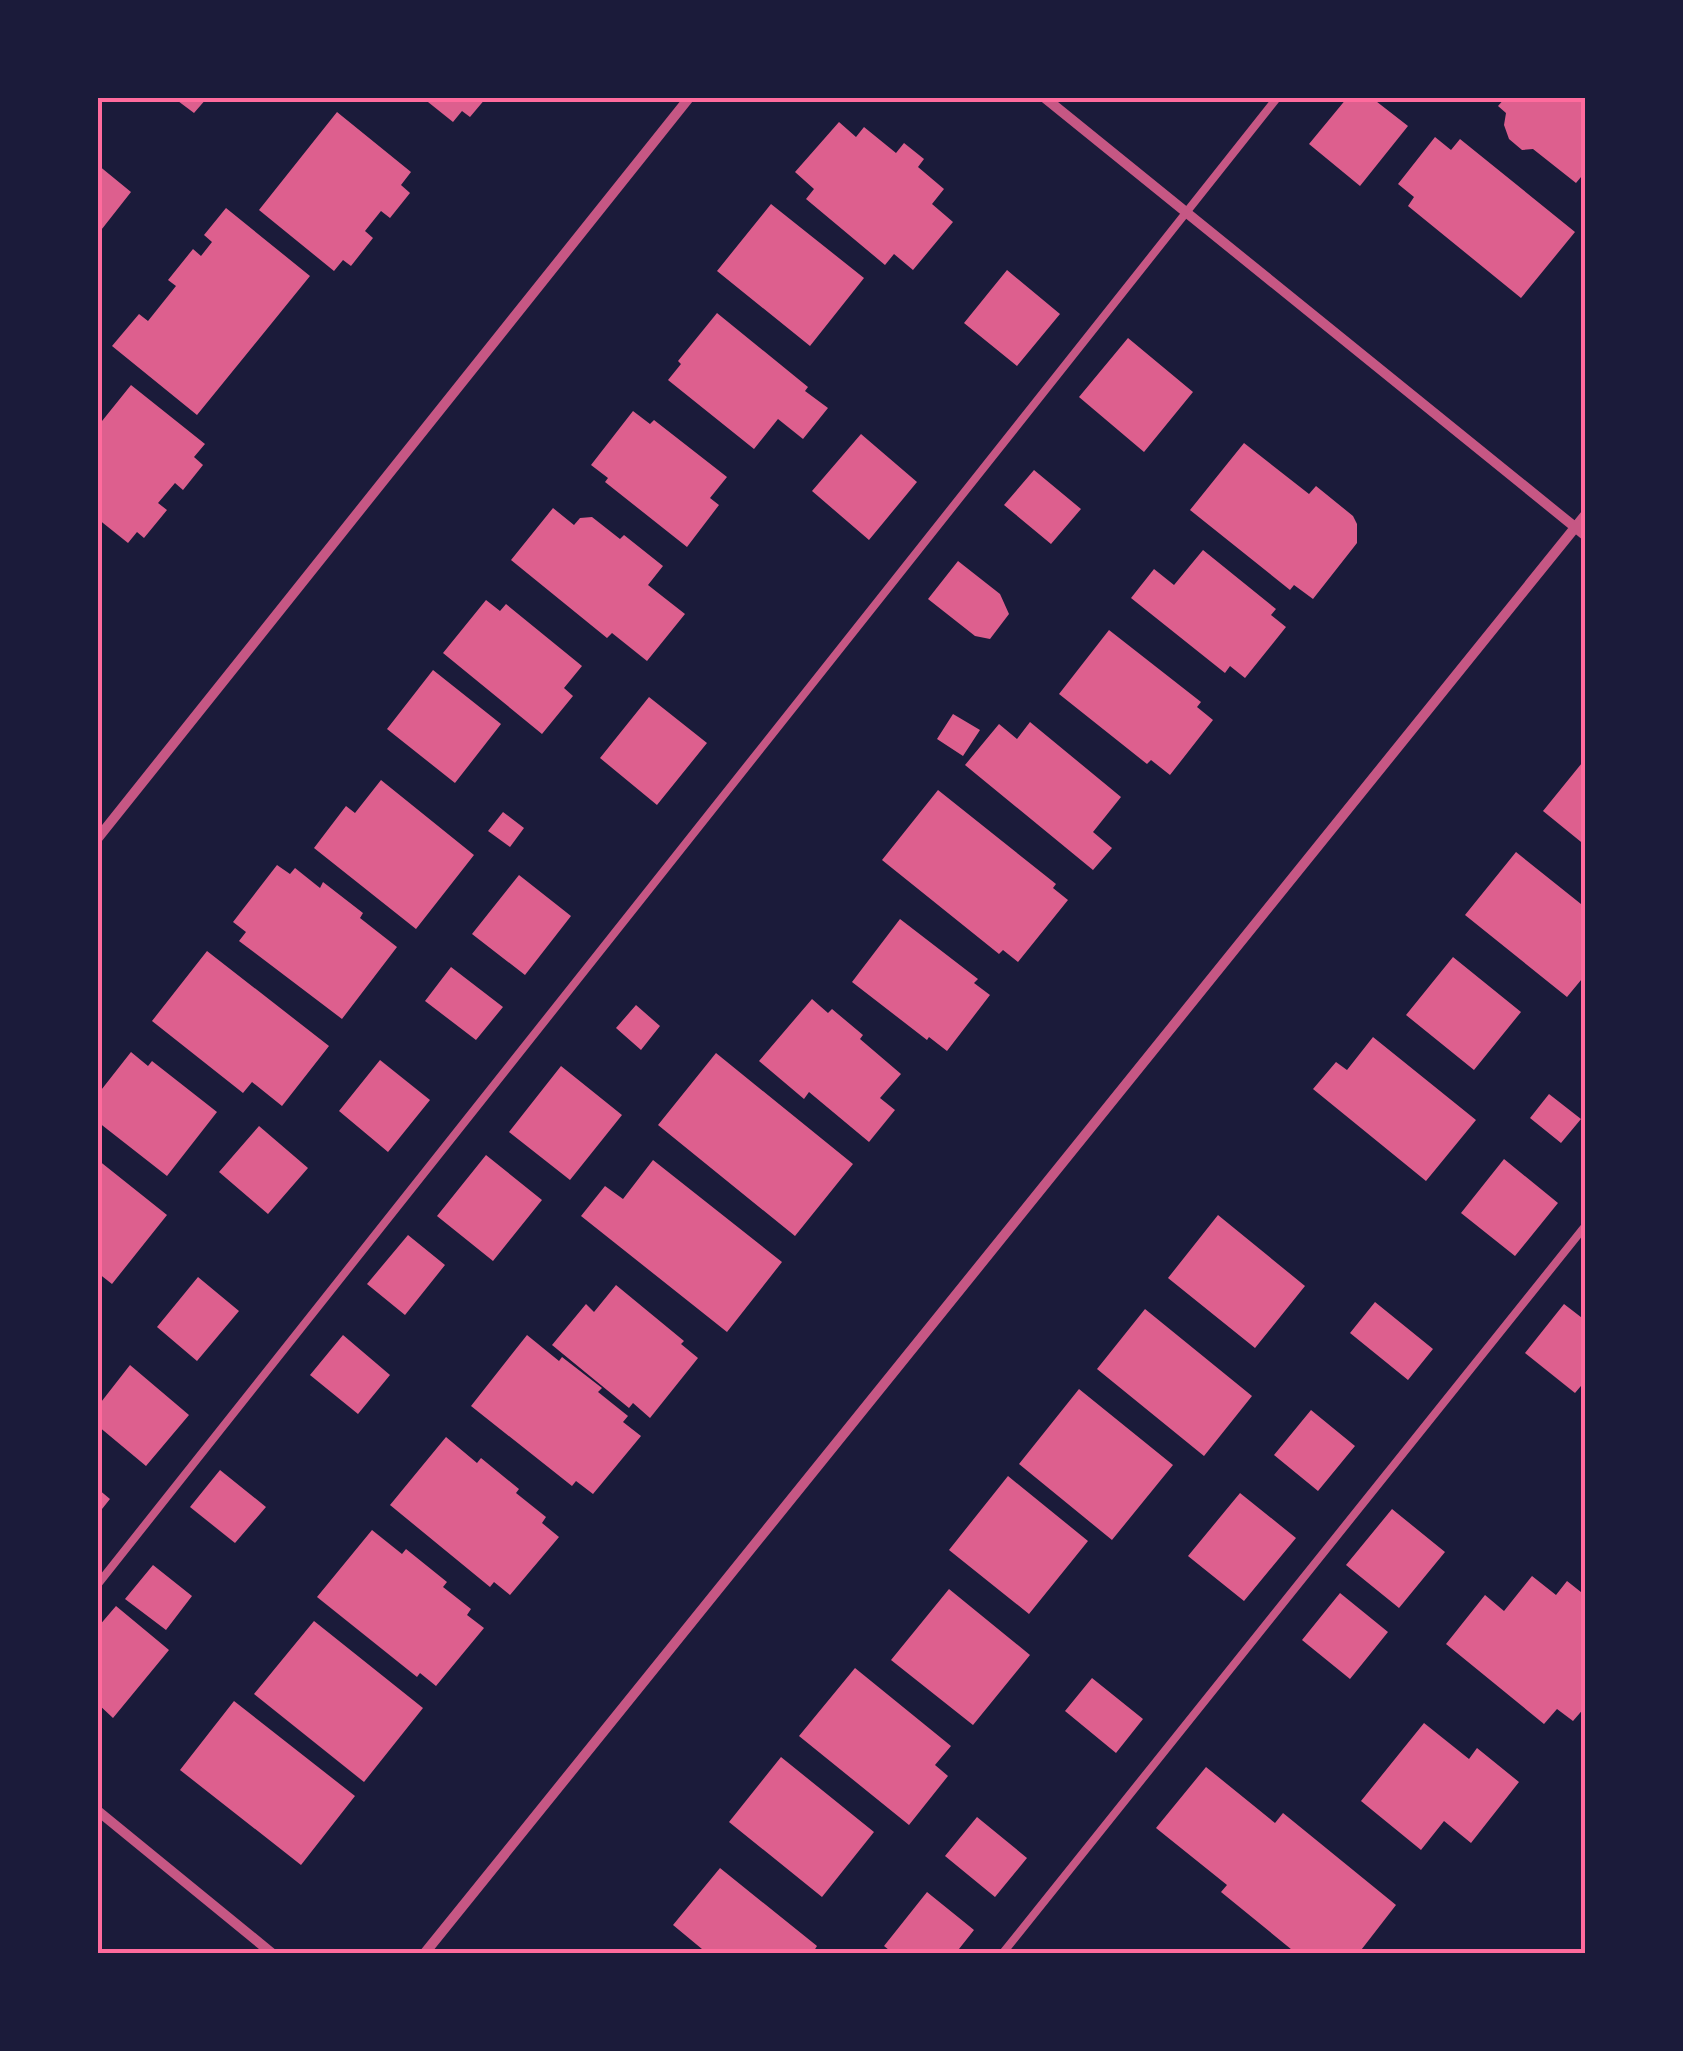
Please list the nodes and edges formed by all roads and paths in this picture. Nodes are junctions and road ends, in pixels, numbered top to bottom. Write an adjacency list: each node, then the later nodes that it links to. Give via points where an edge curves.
1 (689, 98): 8 (street)
2 (1045, 98): 4 (street)
3 (1278, 98): 4 (lane)
4 (1186, 211): 6 (street); 10 (lane)
5 (1586, 514): 6 (street)
6 (1574, 527): 7 (street); 13 (street)
7 (1586, 536)
8 (98, 838)
9 (1586, 1226): 14 (lane)
10 (98, 1584)
11 (98, 1812): 12 (street)
12 (273, 1954)
13 (424, 1954)
14 (1002, 1954)

